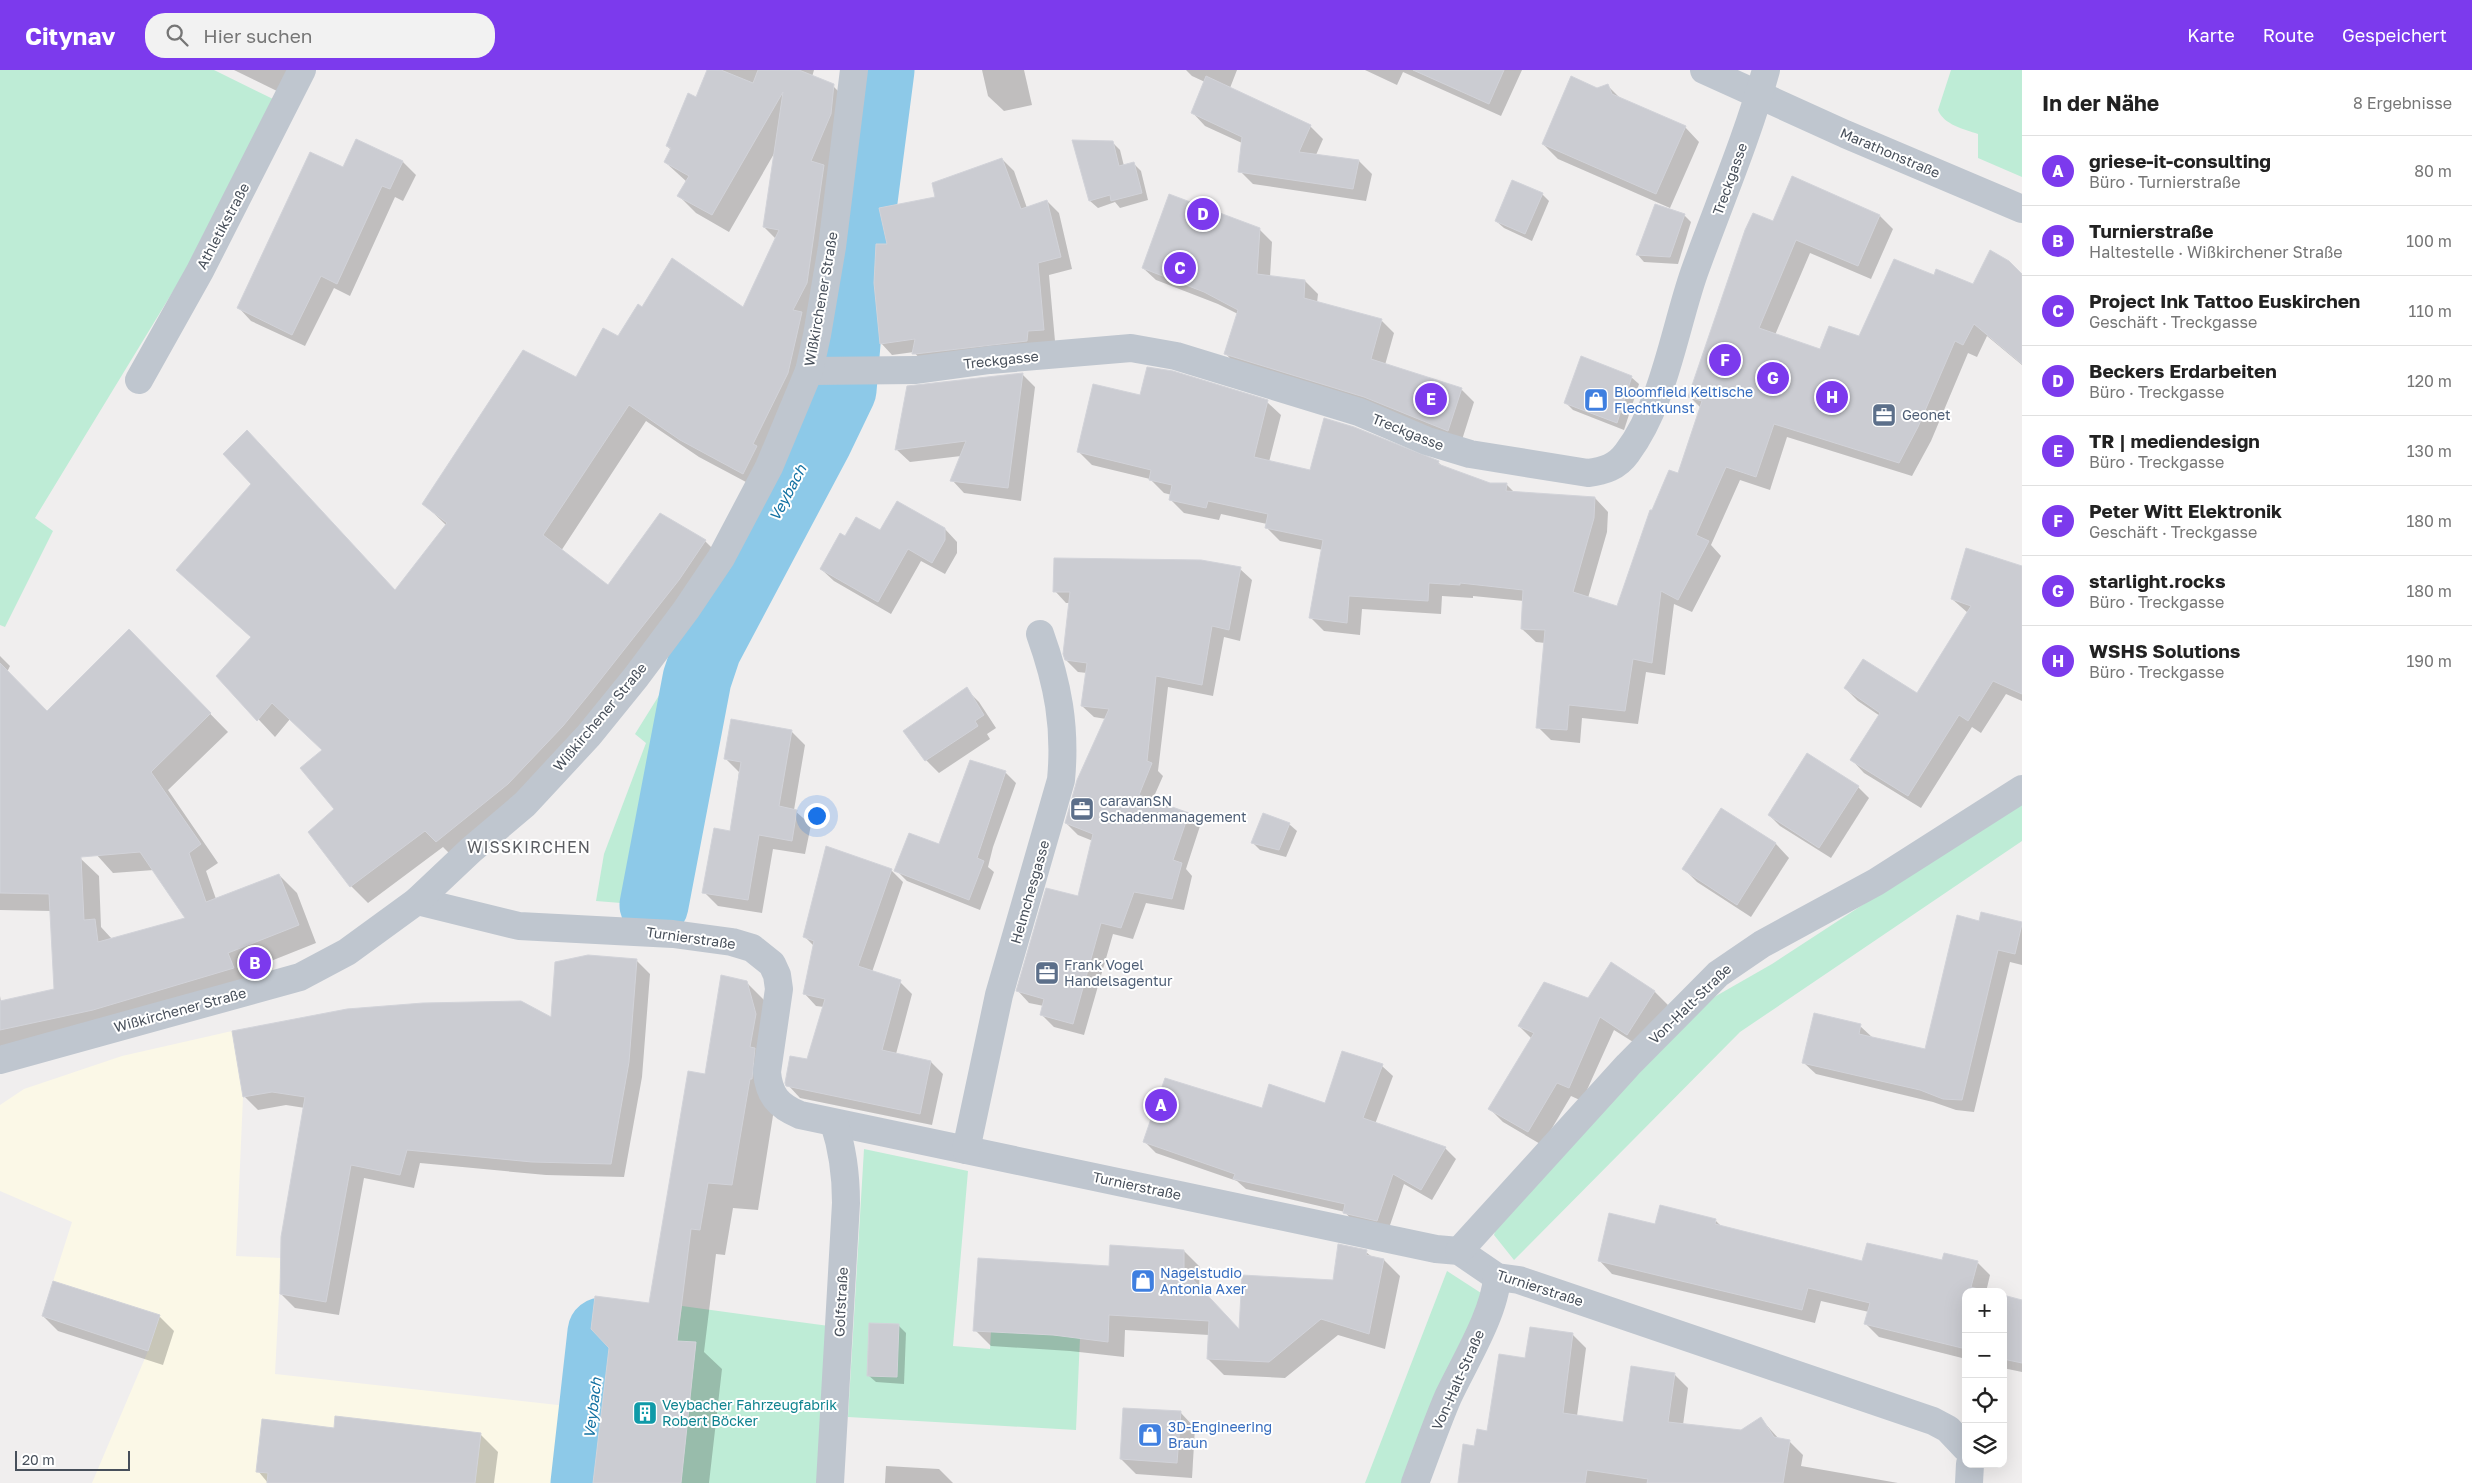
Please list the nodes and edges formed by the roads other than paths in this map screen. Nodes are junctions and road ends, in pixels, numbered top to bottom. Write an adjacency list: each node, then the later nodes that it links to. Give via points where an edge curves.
1 (302, 70): 8 (street, Athletikstraße, via 204,262)
2 (854, 70): 7 (street, Wißkirchener Straße, via 832,247 817,335)
3 (1704, 70): 5 (street, Marathonstraße)
4 (1766, 70): 5 (street)
5 (1759, 96): 6 (street, Marathonstraße); 7 (street, Treckgasse, via 1694,274 1654,403 1626,455 1604,471 1588,473 1470,454 1427,441 1359,412 1176,356 1131,348 916,370)
6 (2022, 209)
7 (821, 371): 11 (street, Wißkirchener Straße, via 747,512 686,610 589,735 525,804)
8 (139, 380)
9 (1040, 634): 14 (street, Helmchesgasse, via 1052,666 1061,708 1064,747 1061,780 1000,995)
10 (2022, 789): 15 (street, Von-Halt-Straße, via 1876,882 1762,944 1718,974 1628,1065)
11 (417, 901): 12 (street, Wißkirchener Straße, via 347,952 300,977); 13 (street, Turnierstraße, via 519,926 673,934 752,948 772,964 779,989 767,1072 772,1094 788,1110)
12 (0, 1060)
13 (834, 1123): 14 (street, Turnierstraße); 19 (street, Golfstraße, via 846,1172 846,1203)
14 (966, 1150): 15 (street, Turnierstraße)
15 (1464, 1253): 16 (street, Turnierstraße)
16 (1497, 1276): 17 (street, Turnierstraße, via 1519,1280 1933,1421 1948,1429); 20 (street, Von-Halt-Straße, via 1490,1307 1447,1400)
17 (1962, 1444)
18 (1970, 1468): 21 (street)
19 (830, 1483)
20 (1415, 1483)
21 (1969, 1483)

